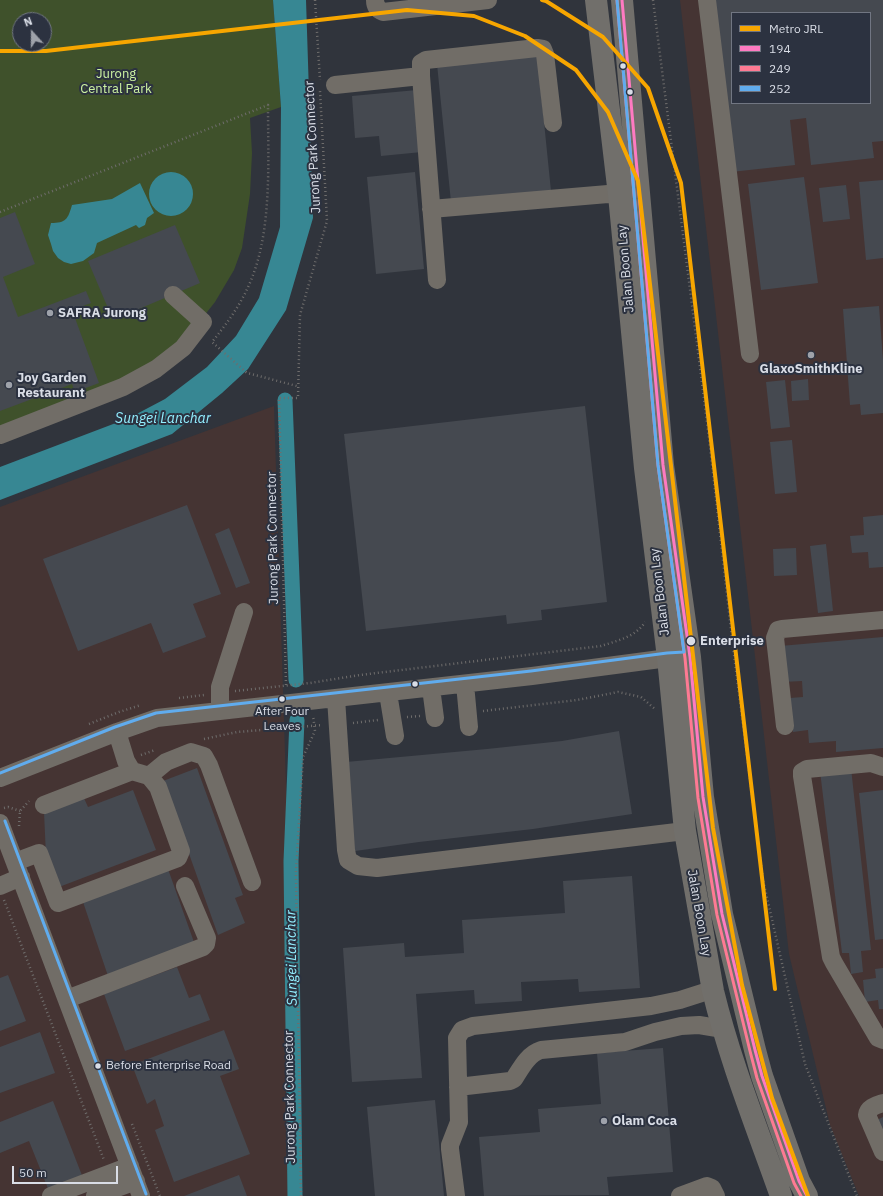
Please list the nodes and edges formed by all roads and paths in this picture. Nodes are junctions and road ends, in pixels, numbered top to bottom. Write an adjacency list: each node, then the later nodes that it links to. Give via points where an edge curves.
1 (315, 0): 17 (path, Jurong Park Connector, via 327,221 300,315)
2 (374, 0): 3 (street, via 376,7 383,12)
3 (488, 0)
4 (596, 0): 11 (main road, Jalan Boon Lay)
5 (622, 0): 22 (main road, Jalan Boon Lay, via 663,465)
6 (654, 0): 73 (path, via 763,880 805,1064)
7 (706, 0): 16 (street)
8 (421, 76): 9 (street); 10 (street, via 421,63 426,60 541,48 545,54); 12 (street)
9 (335, 85)
10 (553, 122)
11 (619, 195): 12 (street); 23 (main road, Jalan Boon Lay, via 645,468)
12 (431, 209): 14 (street)
13 (0, 212): 17 (path, via 268,105 268,195 259,254 245,295 235,313 212,342 247,373)
14 (437, 280)
15 (173, 295): 18 (street, via 203,322 183,348 156,369 122,387)
16 (750, 354)
17 (298, 386): 20 (path, Jurong Park Connector, via 298,398 279,398 286,685 601,646 624,639 643,626)
18 (0, 435)
19 (244, 612): 28 (street, via 220,686)
20 (648, 617)
21 (883, 620): 32 (street, via 778,630 775,638)
22 (690, 657): 23 (street); 72 (main road, Jalan Boon Lay, via 703,797 722,914 754,1050 799,1181)
23 (668, 658): 24 (street); 47 (main road, Jalan Boon Lay)
24 (465, 684): 25 (street); 33 (street)
25 (431, 688): 26 (street); 30 (street)
26 (388, 692): 27 (street); 35 (street)
27 (336, 698): 28 (street); 47 (street, via 346,850 348,860 358,866 377,868)
28 (220, 710): 34 (street, via 156,718)
29 (313, 713): 67 (path, Jurong Park Connector, via 315,731 302,757 296,872)
30 (435, 718)
31 (303, 726): 36 (path, via 237,732)
32 (785, 726)
33 (470, 727)
34 (117, 732): 38 (street); 41 (street)
35 (395, 736)
36 (199, 740)
37 (162, 747): 38 (path)
38 (129, 766): 40 (street); 42 (street)
39 (883, 767): 57 (street, via 871,763 807,769 802,772 802,776 831,957 878,1038)
40 (149, 776): 48 (street, via 158,787 181,851 178,858 58,903 39,853); 49 (street, via 166,762 191,752 204,756)
41 (0, 778)
42 (39, 801): 44 (path, via 28,801)
43 (0, 809): 44 (path, via 8,807)
44 (20, 811): 46 (path)
45 (0, 823): 48 (street)
46 (19, 829)
47 (685, 831): 52 (main road, Jalan Boon Lay)
48 (18, 870): 51 (street); 53 (street)
49 (252, 882)
50 (185, 886): 53 (street, via 207,938 206,944)
51 (1, 891): 62 (path)
52 (712, 991): 54 (street); 55 (main road, Jalan Boon Lay)
53 (67, 999): 63 (street)
54 (651, 1006): 56 (street); 58 (street, via 466,1028 457,1038)
55 (723, 1029): 56 (street, via 699,1025); 71 (main road, Jalan Boon Lay)
56 (654, 1032): 58 (street, via 625,1042 541,1050 531,1055 510,1081)
57 (883, 1040)
58 (458, 1087): 68 (street, via 459,1122 450,1144)
59 (883, 1103): 61 (street, via 870,1108 867,1112)
60 (132, 1122): 66 (path)
61 (883, 1152)
62 (109, 1174): 63 (street); 64 (street)
63 (136, 1181): 65 (street)
64 (51, 1196)
65 (95, 1196)
66 (160, 1196)
67 (302, 1196)
68 (456, 1196)
69 (680, 1196): 70 (street, via 707,1186 712,1188)
70 (716, 1196)
71 (781, 1196)
72 (807, 1196)
73 (857, 1196)

